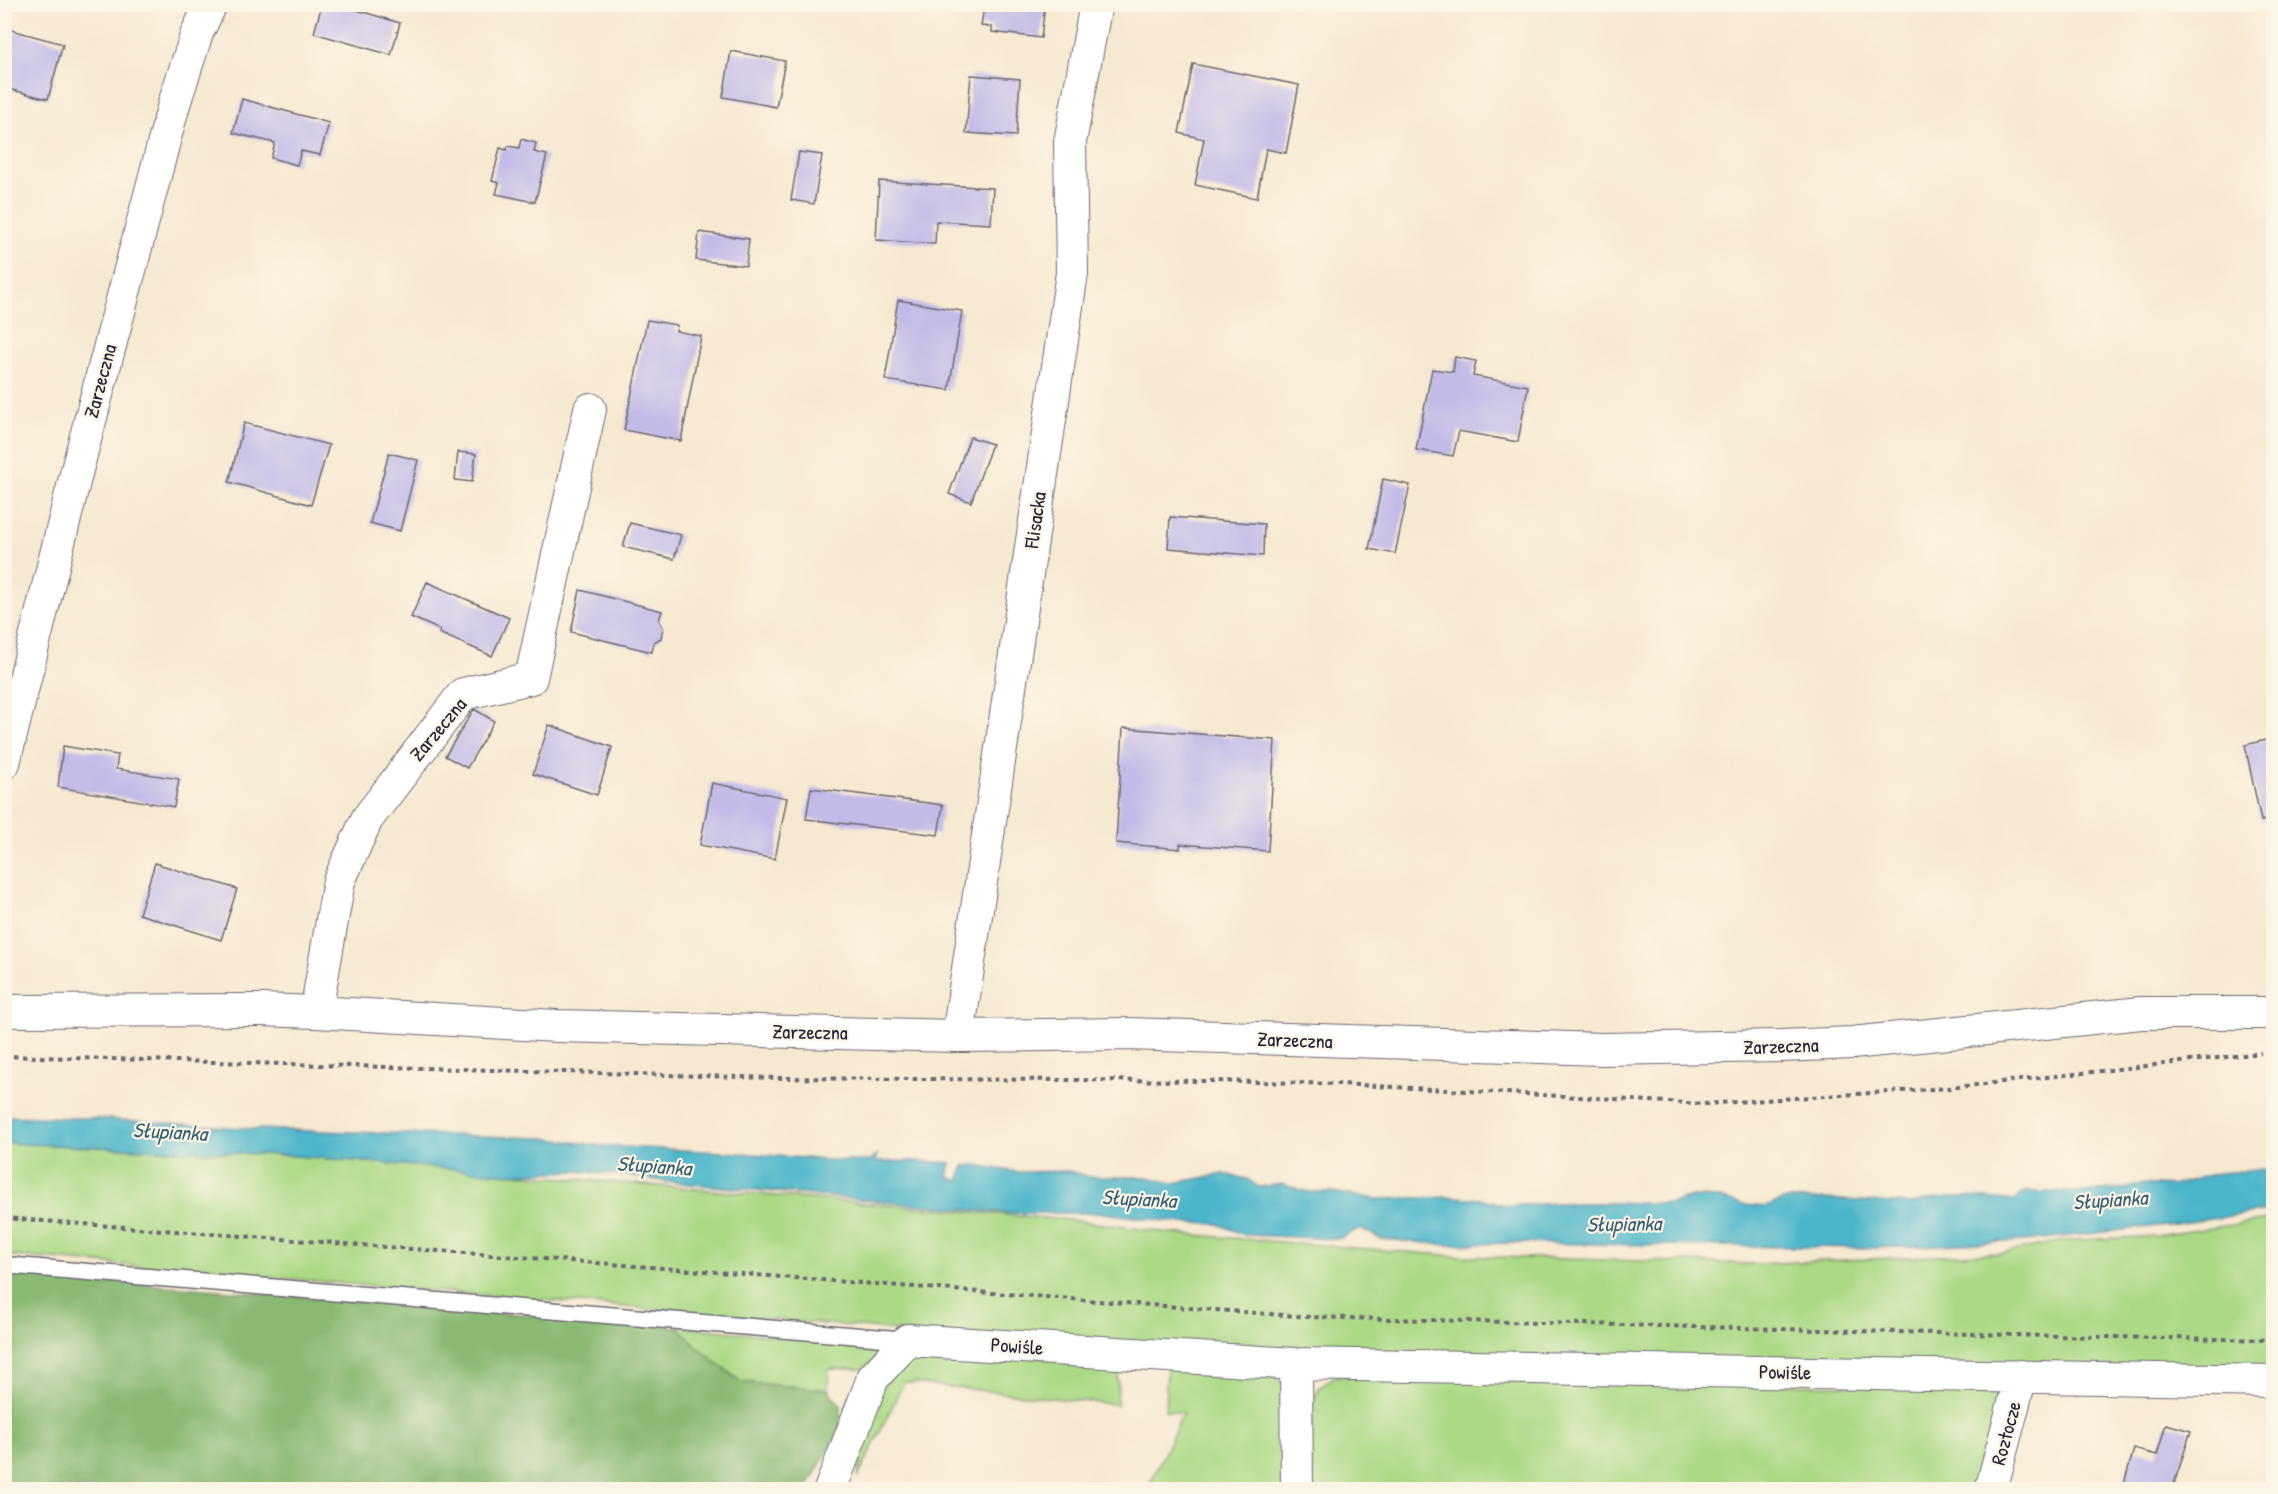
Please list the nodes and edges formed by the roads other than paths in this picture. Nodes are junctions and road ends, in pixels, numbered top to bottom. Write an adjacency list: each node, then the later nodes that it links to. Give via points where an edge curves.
1 (211, 4): 4 (street, Zarzeczna, via 197,33 174,104)
2 (1096, 4): 8 (street, Flisacka, via 1070,142 1072,273)
3 (590, 409): 6 (street, Zarzeczna, via 531,678 463,694 367,819 339,881)
4 (4, 763)
5 (4, 1011): 6 (street, Zarzeczna)
6 (316, 1012): 8 (street, Zarzeczna, via 558,1026)
7 (2274, 1013): 8 (street, Zarzeczna, via 2141,1013 1929,1036 1781,1046 1600,1049 1128,1034)
8 (958, 1036)
9 (4, 1265): 10 (lane)
10 (908, 1340): 11 (street, Powiśle); 14 (street, via 873,1378)
11 (1296, 1364): 12 (street, Powiśle); 15 (street)
12 (2021, 1376): 13 (street, Powiśle); 16 (street, Roztocze)
13 (2274, 1381)
14 (830, 1490)
15 (1297, 1490)
16 (1991, 1490)

